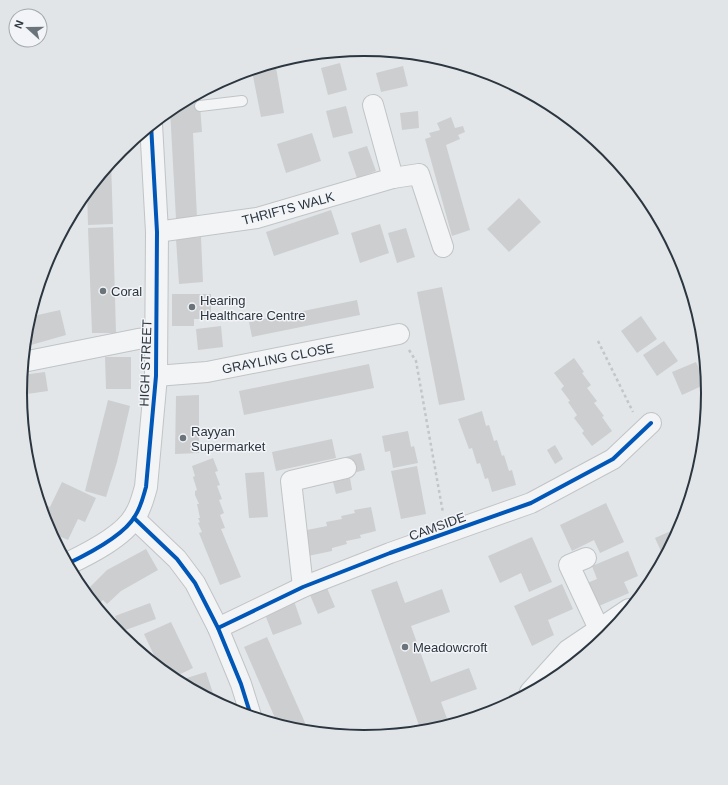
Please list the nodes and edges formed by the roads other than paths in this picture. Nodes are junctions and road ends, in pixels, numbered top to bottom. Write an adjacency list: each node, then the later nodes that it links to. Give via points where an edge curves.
1 (242, 101): 3 (lane)
2 (373, 105): 5 (street)
3 (200, 106)
4 (151, 131): 6 (street, HIGH STREET)
5 (393, 178): 6 (street, THRIFTS WALK, via 257,218); 7 (street, THRIFTS WALK, via 419,174)
6 (157, 232): 9 (street, HIGH STREET)
7 (443, 247)
8 (399, 334): 11 (street, GRAYLING CLOSE, via 207,372)
9 (157, 337): 10 (street); 11 (street, HIGH STREET)
10 (29, 361)
11 (156, 376): 14 (street, HIGH STREET, via 146,487)
12 (647, 427): 17 (street, CAMSIDE, via 613,459 530,503)
13 (346, 468): 17 (street, via 291,481)
14 (134, 518): 16 (street, HIGH STREET, via 102,545); 19 (street, via 177,559 195,583)
15 (586, 558): 20 (street, via 569,565)
16 (72, 561)
17 (303, 587): 19 (street, CAMSIDE)
18 (612, 620): 20 (street)
19 (218, 628): 22 (street, via 241,684)
20 (599, 629): 21 (street, via 568,650)
21 (543, 678)
22 (248, 709)

